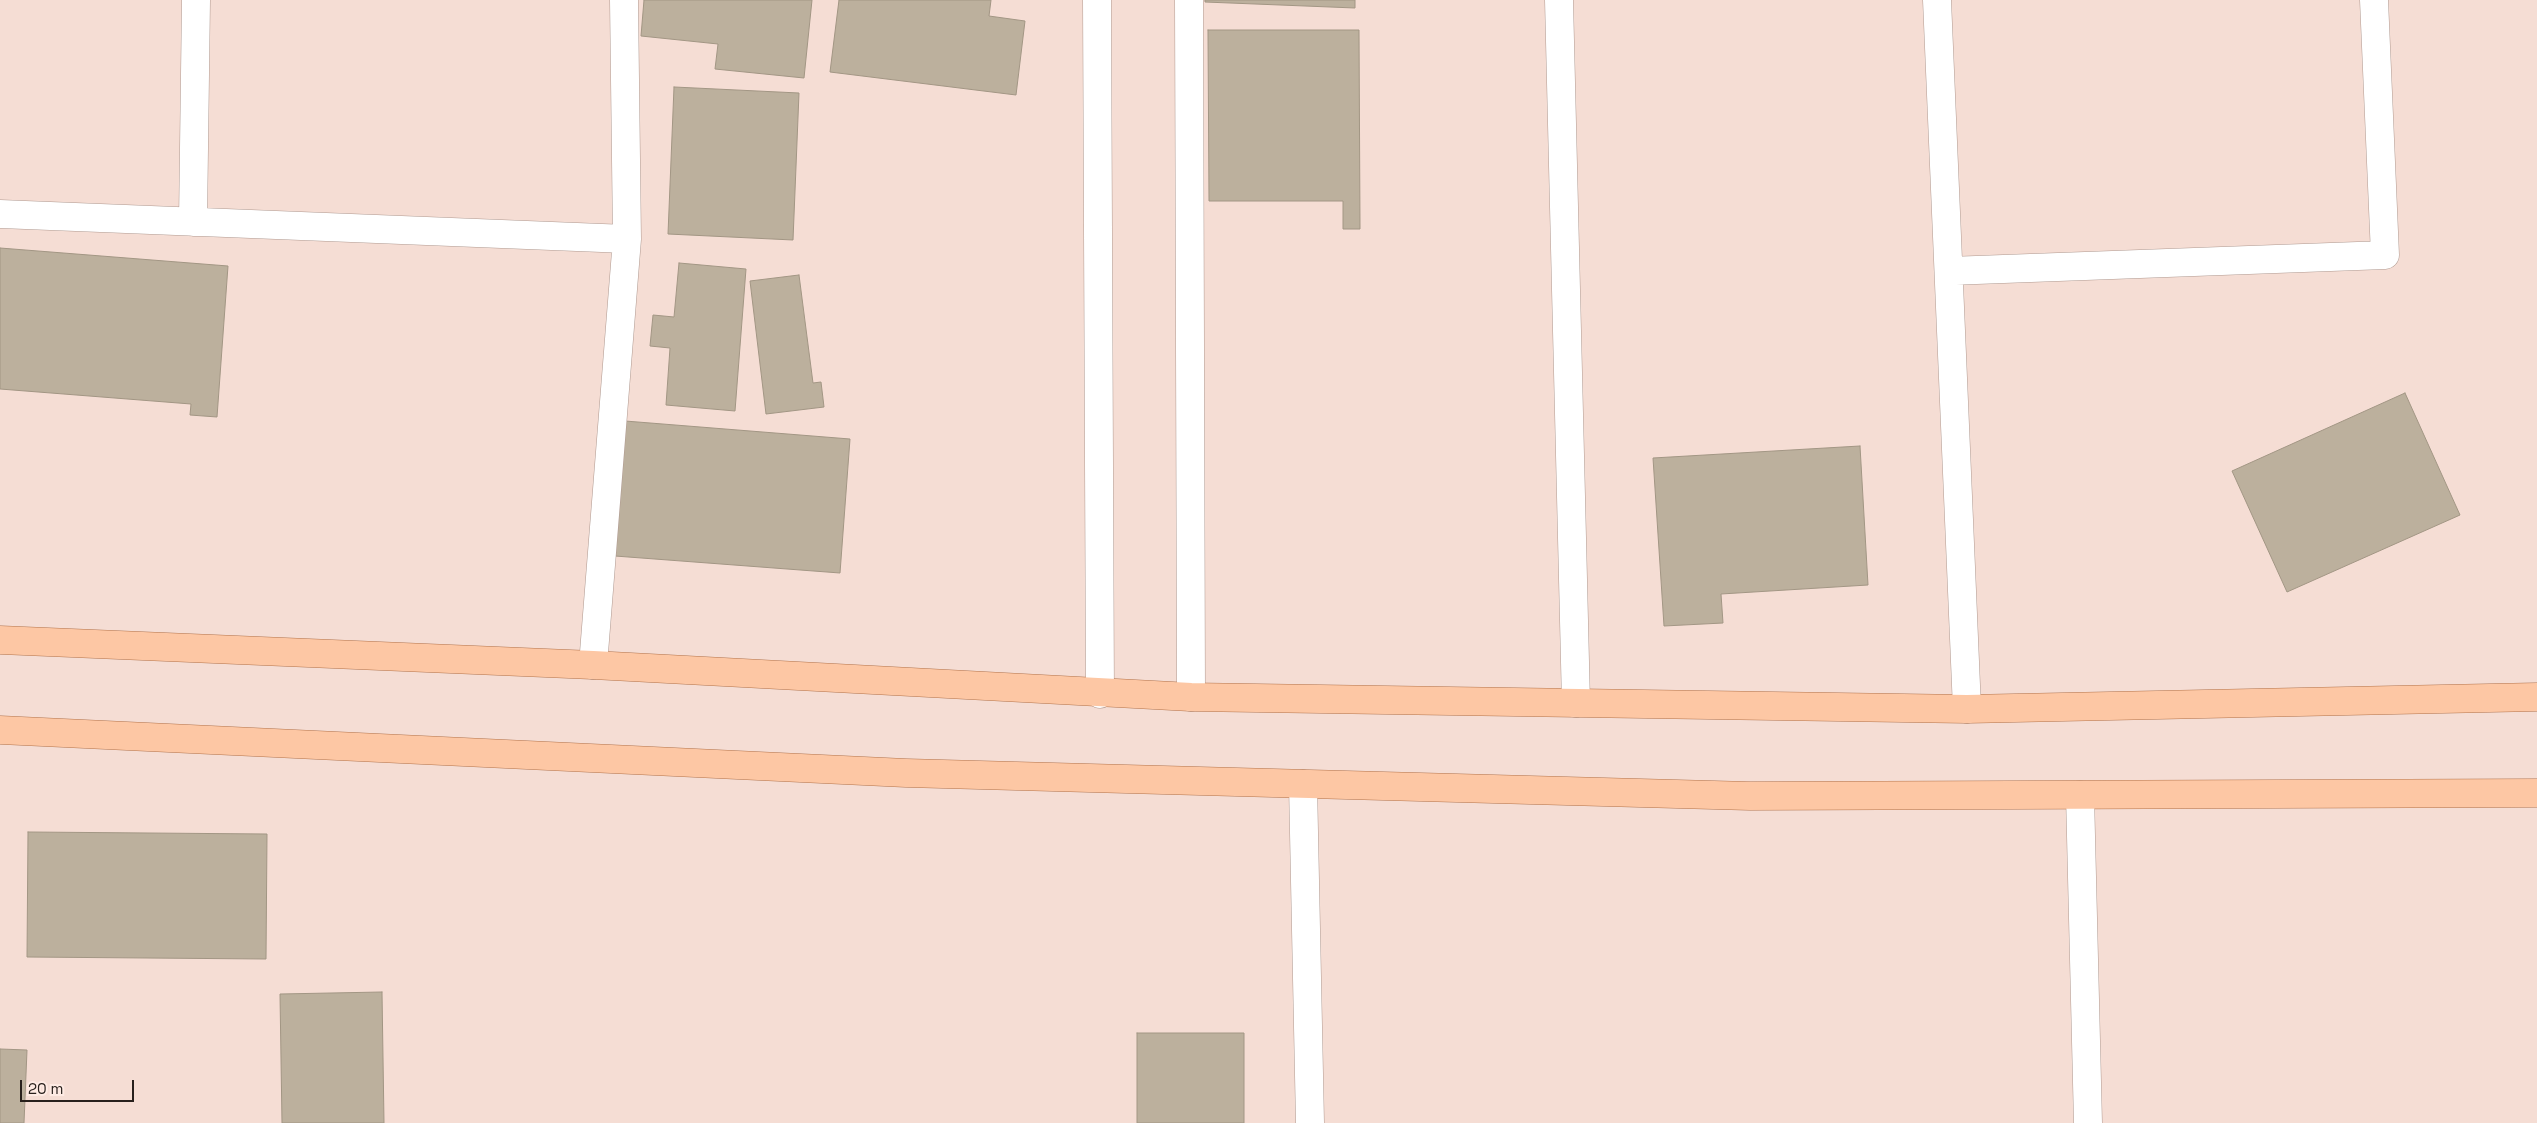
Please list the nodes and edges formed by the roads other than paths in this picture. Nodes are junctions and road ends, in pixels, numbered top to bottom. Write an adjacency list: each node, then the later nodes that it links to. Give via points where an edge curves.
1 (196, 0): 9 (street)
2 (624, 0): 10 (street)
3 (1096, 0): 14 (street)
4 (1190, 0): 15 (street)
5 (1559, 0): 17 (street)
6 (1937, 0): 11 (street)
7 (2374, 0): 11 (street, via 2385,255)
8 (0, 214): 9 (street)
9 (193, 222): 10 (street)
10 (627, 239): 13 (street)
11 (1949, 271): 18 (street)
12 (0, 640): 13 (main road)
13 (593, 665): 14 (main road)
14 (1100, 694): 15 (main road)
15 (1191, 697): 17 (main road)
16 (2537, 697): 18 (main road)
17 (1576, 703): 18 (main road)
18 (1967, 709)
19 (0, 730): 20 (main road, via 906,773)
20 (1303, 784): 22 (main road, via 1750,796); 23 (street)
21 (2537, 793): 22 (main road)
22 (2080, 795): 24 (street)
23 (1310, 1123)
24 (2088, 1123)

